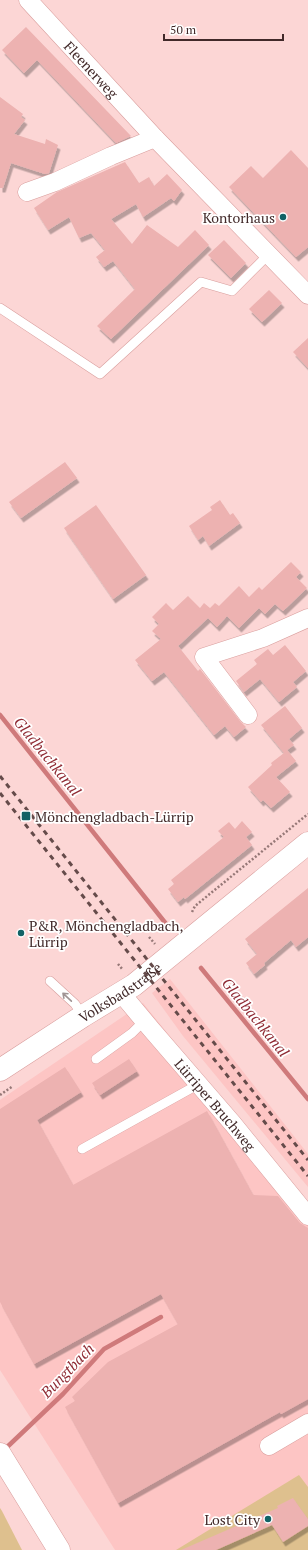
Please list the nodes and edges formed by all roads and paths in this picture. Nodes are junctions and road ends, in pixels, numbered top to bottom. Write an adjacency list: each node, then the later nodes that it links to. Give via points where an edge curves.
1 (28, 0): 2 (street, Fleenerweg)
2 (155, 138): 3 (street); 4 (street, Fleenerweg)
3 (27, 192)
4 (269, 254): 5 (street, Fleenerweg); 6 (lane, via 232,291 201,282 100,374)
5 (308, 295)
6 (0, 308)
7 (308, 618): 8 (street, via 263,638 204,657)
8 (248, 715)
9 (308, 814): 11 (path, via 195,906)
10 (308, 843): 13 (main road, Volksbadstraße)
11 (191, 913)
12 (50, 981): 14 (lane, one-way to 12, via 75,1004)
13 (121, 993): 14 (main road, Volksbadstraße); 15 (street, Lürriper Bruchweg)
14 (83, 1016): 17 (main road, Volksbadstraße)
15 (144, 1021): 16 (lane); 18 (street, Lürriper Bruchweg)
16 (96, 1059)
17 (2, 1066)
18 (199, 1084): 19 (lane); 20 (street, Lürriper Bruchweg)
19 (82, 1149)
20 (308, 1216)
21 (308, 1423): 22 (street)
22 (269, 1446)
23 (5, 1461): 24 (main road)
24 (59, 1550)

